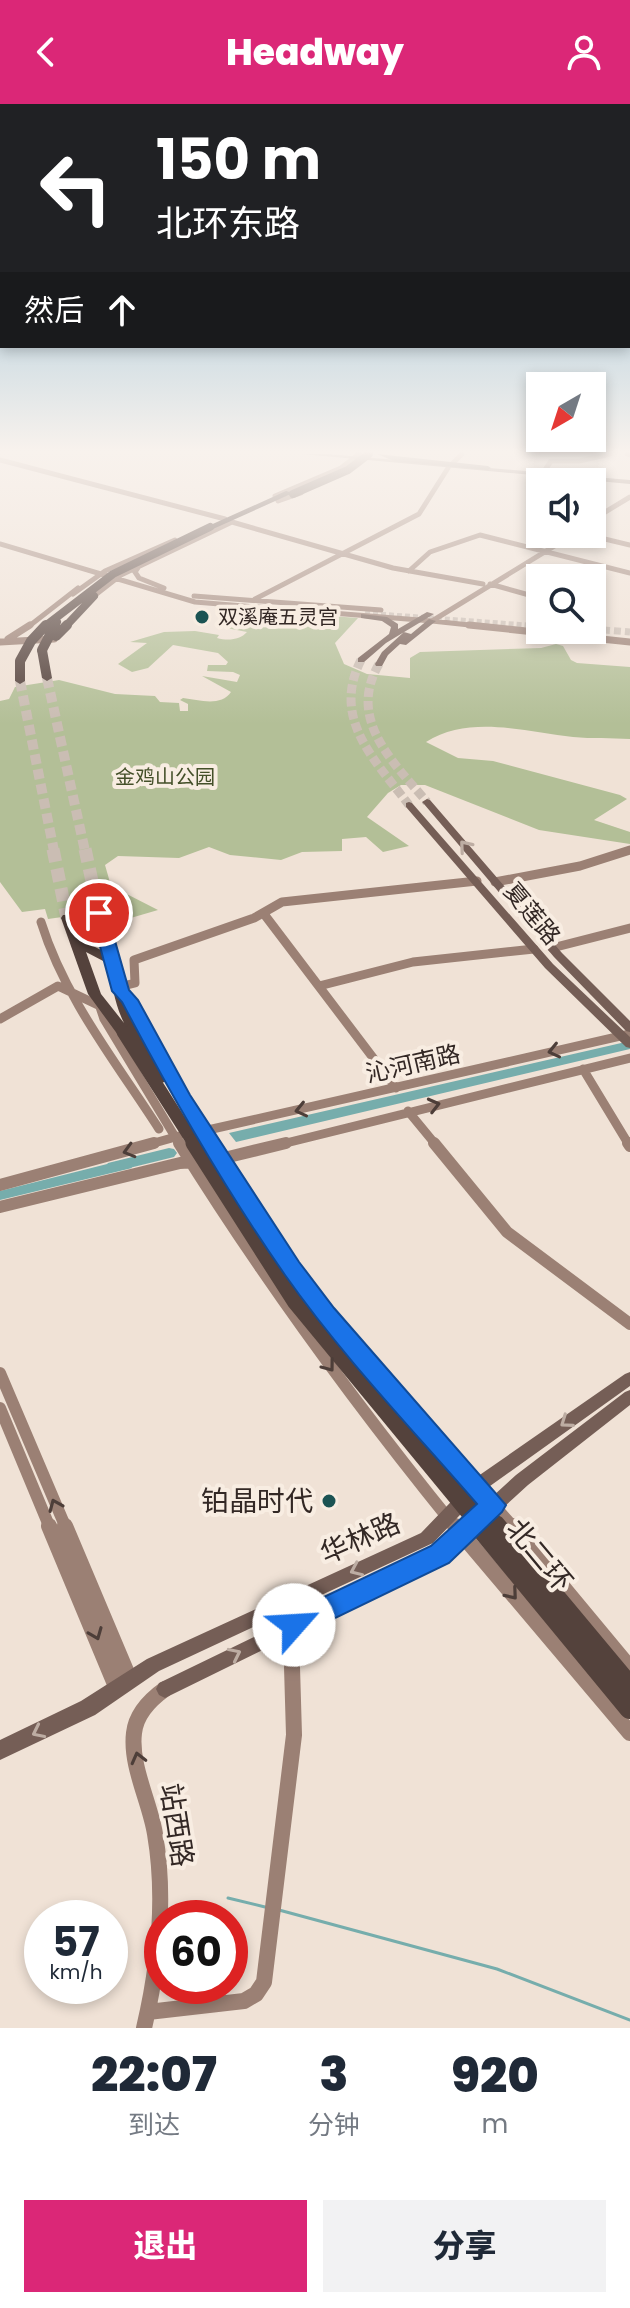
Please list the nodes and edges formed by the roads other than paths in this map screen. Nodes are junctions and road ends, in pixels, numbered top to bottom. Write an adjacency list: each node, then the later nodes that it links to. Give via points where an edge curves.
1 (5, 544): 14 (main road)
2 (6, 544): 17 (main road)
3 (170, 544): 17 (main road)
4 (175, 544): 23 (highway, bridge, via 96,582 33,637 18,668 17,649 25,636)
5 (178, 544): 41 (highway, bridge, via 101,583 59,620)
6 (182, 544): 15 (main road)
7 (310, 544): 13 (main road)
8 (361, 544): 13 (main road)
9 (452, 544): 16 (main road, via 427,554)
10 (512, 544): 12 (main road)
11 (548, 548): 12 (main road)
12 (543, 551): 18 (main road); 20 (main road)
13 (343, 553): 16 (main road); 28 (main road)
14 (66, 564): 17 (main road); 21 (main road, via 83,573)
15 (140, 566): 19 (main road); 22 (main road, via 135,571 138,577)
16 (409, 571): 20 (main road)
17 (102, 572): 19 (main road); 21 (main road)
18 (630, 573)
19 (118, 580): 22 (main road); 26 (main road); 27 (main road)
20 (487, 584): 24 (main road); 29 (main road); 31 (main road)
21 (82, 587): 23 (main road); 35 (main road)
22 (164, 588): 25 (main road)
23 (73, 594)
24 (526, 594)
25 (188, 595): 26 (main road, via 355,611); 28 (main road)
26 (179, 597): 30 (main road, via 213,605)
27 (95, 598): 39 (main road, via 59,639); 41 (highway, bridge, via 62,626)
28 (253, 600): 30 (main road)
29 (459, 603): 31 (main road); 32 (main road, via 458,616)
30 (370, 614): 31 (main road); 31 (main road); 36 (main road, via 395,626)
31 (431, 617): 32 (main road); 33 (main road); 36 (main road); 43 (main road)
32 (478, 622): 34 (main road)
33 (526, 628)
34 (526, 628)
35 (22, 632): 38 (main road); 39 (main road, via 19,636)
36 (393, 635): 42 (main road)
37 (606, 639): 40 (main road)
38 (0, 641): 39 (main road)
39 (25, 641)
40 (630, 642)
41 (47, 650): 44 (highway, via 42,661)
42 (361, 660)
43 (379, 664)
44 (47, 678)
45 (427, 802): 49 (main road, 夏莲路, one-way to 45)
46 (409, 805): 48 (main road, 夏莲路)
47 (630, 850): 49 (main road, via 580,866)
48 (477, 881): 50 (main road, via 310,896 282,902); 56 (main road, 夏莲路)
49 (495, 882): 55 (main road, 夏莲路)
50 (264, 914): 60 (main road); 61 (main road, via 134,960 135,983)
51 (41, 922): 62 (main road)
52 (630, 928): 55 (main road)
53 (106, 936): 54 (highway, 北二环, via 101,917 85,930 68,922); 57 (highway); 58 (highway, 北二环)
54 (76, 942): 57 (highway); 59 (highway, 北二环)
55 (552, 948): 68 (main road, 夏莲路)
56 (534, 949): 60 (main road, via 413,962); 68 (main road, 夏莲路)
57 (95, 952): 58 (highway); 59 (highway)
58 (113, 961): 61 (highway, 北二环)
59 (85, 966): 63 (highway, 北二环)
60 (319, 986): 73 (main road)
61 (120, 989): 67 (highway, 北二环); 76 (main road)
62 (73, 993): 63 (main road); 64 (main road, via 58,986); 66 (main road)
63 (98, 1000): 65 (main road); 67 (highway, 北二环)
64 (0, 1019)
65 (104, 1019): 66 (main road); 72 (main road)
66 (91, 1022): 72 (main road)
67 (128, 1031): 95 (highway, 北二环, bridge, via 304,1297); 97 (highway, 北二环, bridge, via 295,1301)
68 (627, 1033): 69 (main road, 夏莲路); 73 (main road, 沁河南路, one-way to 73)
69 (630, 1044)
70 (630, 1058): 71 (main road, 沁河南路)
71 (583, 1069): 74 (main road, 沁河南路, one-way to 71); 78 (main road)
72 (135, 1080): 75 (main road); 77 (main road)
73 (396, 1088): 76 (main road, 沁河南路, one-way to 76)
74 (408, 1111): 79 (main road, 沁河南路); 83 (main road, via 507,1232)
75 (159, 1129)
76 (204, 1131): 77 (main road, 沁河南路); 79 (main road)
77 (176, 1136): 80 (main road); 81 (main road, 沁河南路, one-way to 81)
78 (630, 1146)
79 (222, 1159): 80 (main road, 沁河南路); 88 (main road, via 306,1288)
80 (193, 1161): 82 (main road, 沁河南路); 90 (main road, one-way to 90, via 293,1317)
81 (0, 1185)
82 (0, 1207)
83 (630, 1324)
84 (0, 1373): 94 (main road, one-way to 84)
85 (630, 1378): 88 (main road, 华林路, one-way to 88)
86 (630, 1396): 89 (main road, 华林路)
87 (0, 1408): 94 (main road, one-way to 94, via 45,1520)
88 (477, 1486): 89 (main road); 90 (main road, 华林路)
89 (493, 1505): 91 (main road, 华林路); 93 (main road)
90 (447, 1516): 91 (main road); 94 (main road, 华林路, one-way to 94, via 427,1538 167,1658)
91 (462, 1534): 96 (main road, 华林路, one-way to 91, via 440,1555); 98 (main road, one-way to 98)
92 (292, 1667): 100 (main road, via 294,1735 264,1982 251,1999)
93 (630, 1668)
94 (124, 1684): 99 (main road, 华林路, one-way to 99, via 88,1708)
95 (630, 1688)
96 (165, 1689): 100 (main road, 站西路, one-way to 96, via 161,1895 155,1834 134,1733 146,1706)
97 (630, 1708)
98 (630, 1733)
99 (0, 1750)
100 (146, 2020)

